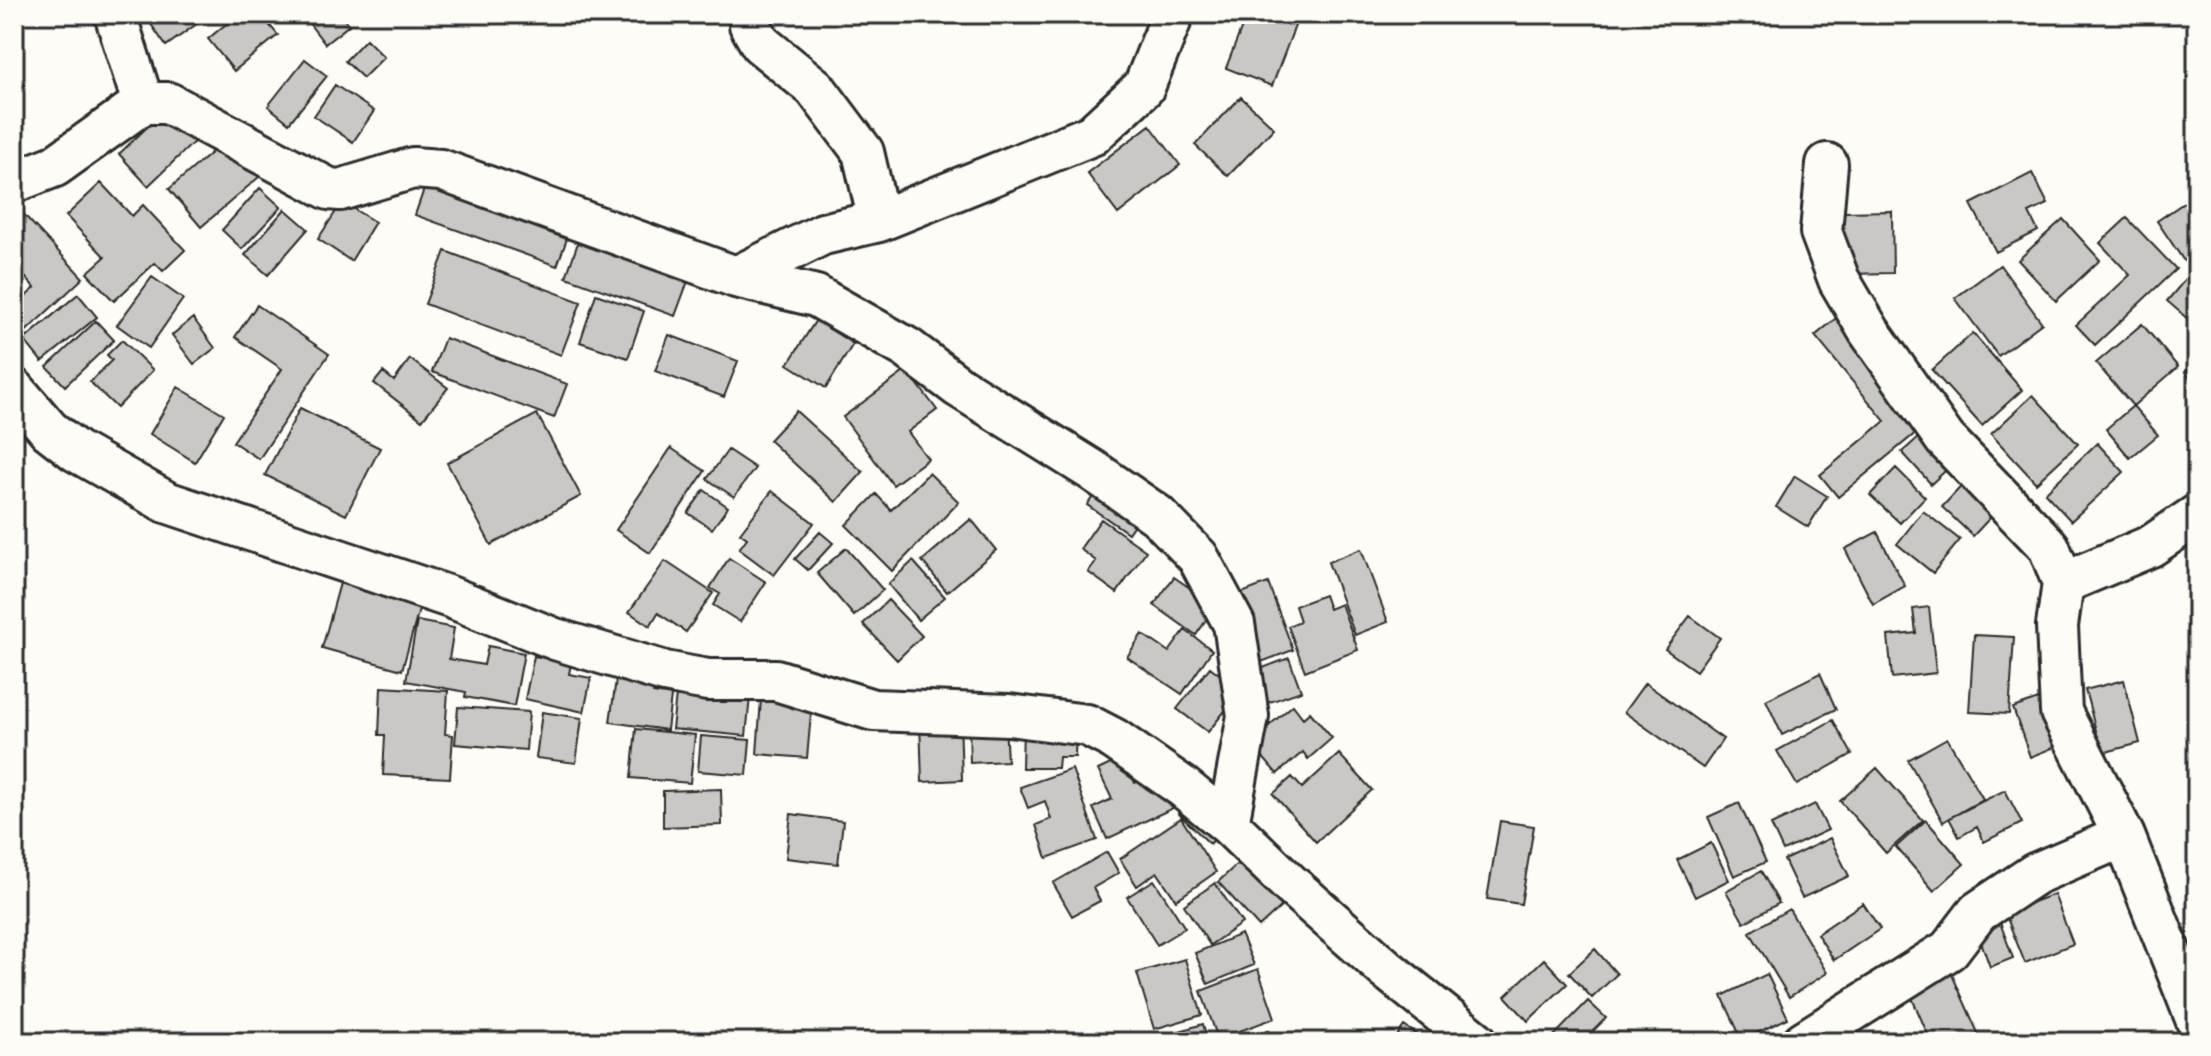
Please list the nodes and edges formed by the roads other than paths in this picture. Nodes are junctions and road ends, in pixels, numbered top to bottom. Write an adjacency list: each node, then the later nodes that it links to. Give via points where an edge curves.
1 (115, 14): 4 (street)
2 (751, 14): 7 (street, via 750,25 761,44 815,88 863,152)
3 (1173, 14): 7 (street, via 1144,87 1092,135)
4 (143, 103): 6 (street, via 55,166); 8 (street, via 175,105 329,189 413,168 441,170)
5 (1827, 164): 11 (street, via 1821,232 1839,280 1945,439 2049,547)
6 (14, 182)
7 (879, 221): 8 (street, via 823,234)
8 (736, 277): 12 (street, via 816,296 907,348 1157,515 1198,557 1234,624 1248,716)
9 (14, 389): 12 (street, via 49,430 76,451 197,515 665,672 708,680 776,680 873,710 1009,715 1087,725 1158,768)
10 (2197, 515): 11 (street, via 2151,546)
11 (2063, 583): 13 (street, via 2057,626 2061,712)
12 (1228, 824): 15 (street, via 1386,969)
13 (2124, 836): 14 (street); 16 (street, via 2035,874 1978,912 1949,950)
14 (2197, 1021)
15 (1477, 1042)
16 (1803, 1042)

